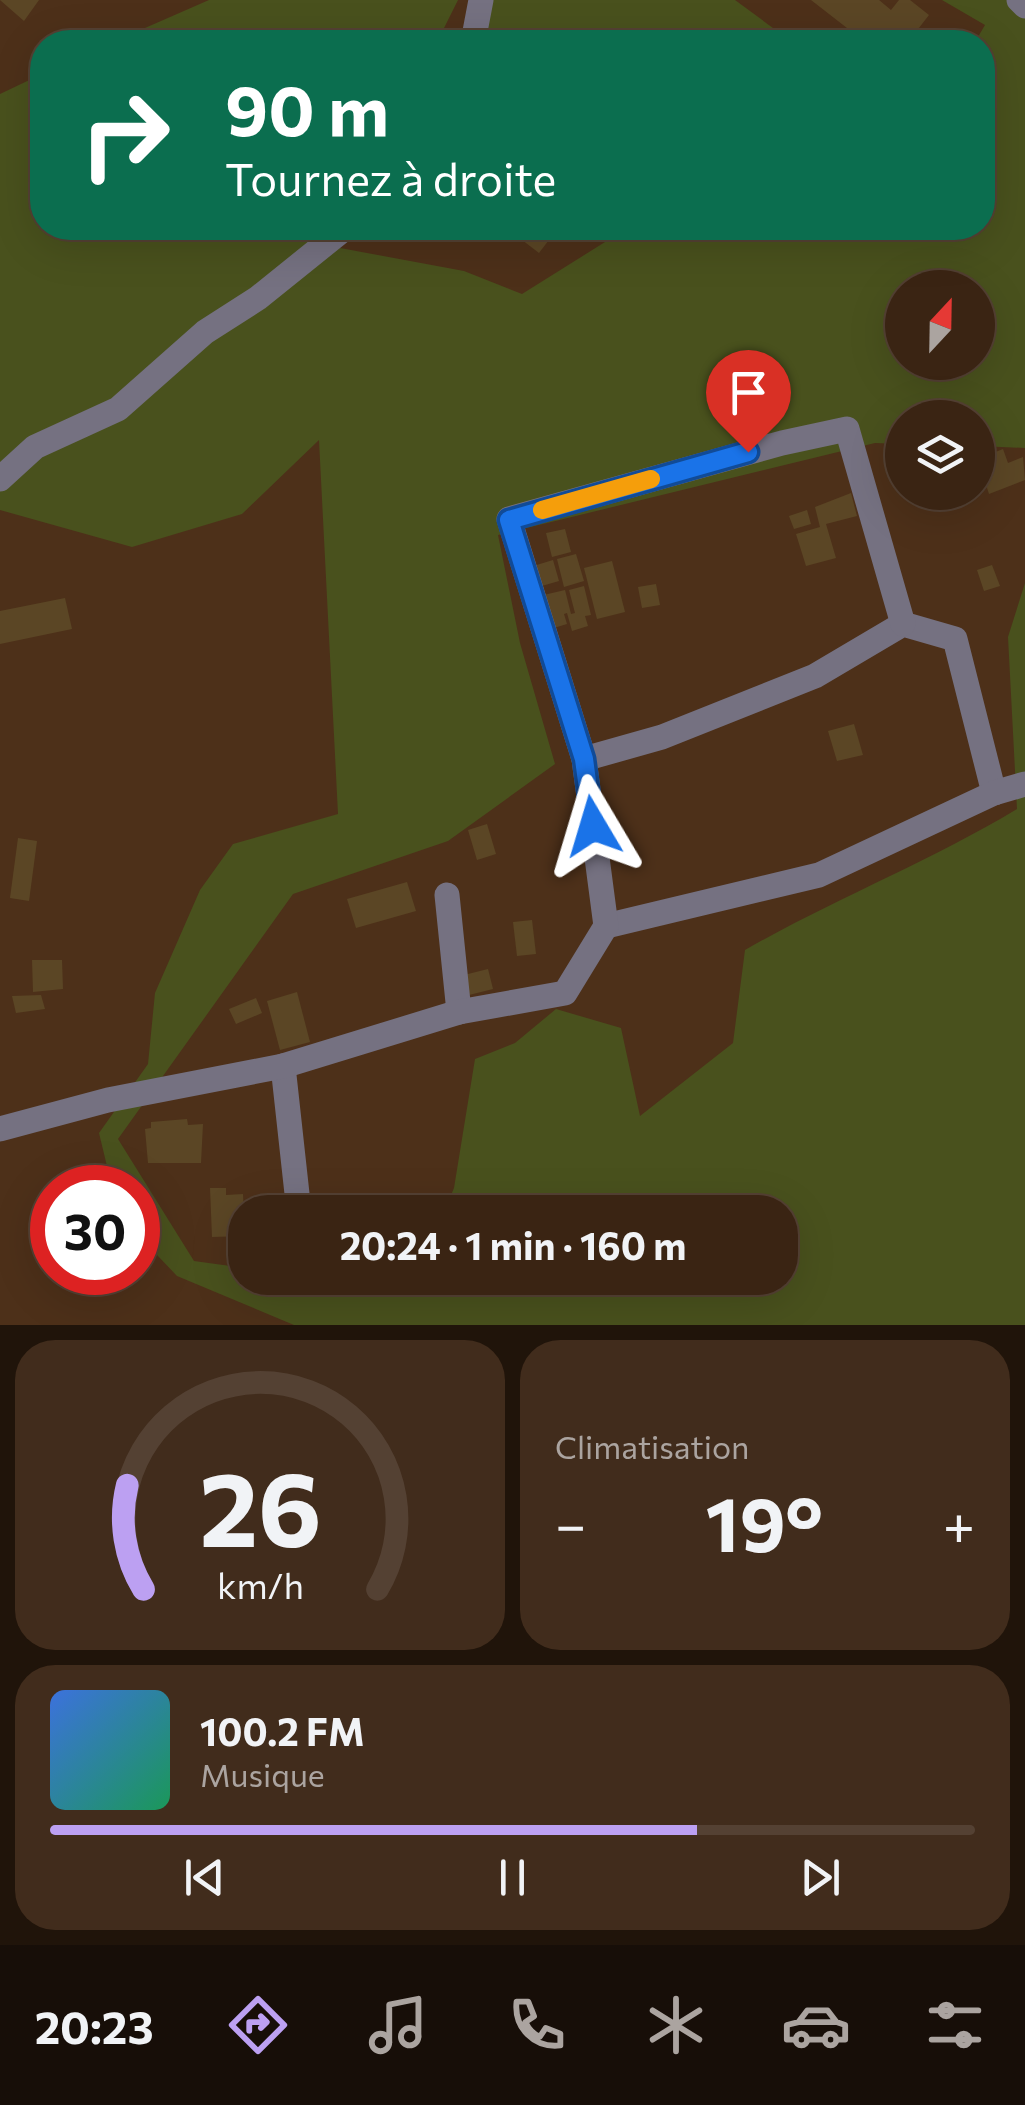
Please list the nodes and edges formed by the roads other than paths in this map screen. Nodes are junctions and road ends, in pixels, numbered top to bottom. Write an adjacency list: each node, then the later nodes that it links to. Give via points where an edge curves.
1 (482, 0): 4 (street)
2 (1018, 0): 3 (street)
3 (1025, 6)
4 (476, 30)
5 (330, 240): 6 (street, via 206,332 118,409 35,447)
6 (0, 479)
7 (903, 624): 8 (street, via 816,676 662,737); 8 (street, via 846,429 509,520); 10 (street, via 955,639)
8 (584, 759): 12 (street)
9 (1025, 784): 10 (street)
10 (994, 793): 12 (street, via 820,875)
11 (447, 895): 13 (street)
12 (606, 926): 13 (street, via 565,993)
13 (459, 1012): 14 (street)
14 (283, 1066): 15 (street); 16 (street)
15 (0, 1129)
16 (297, 1195)

